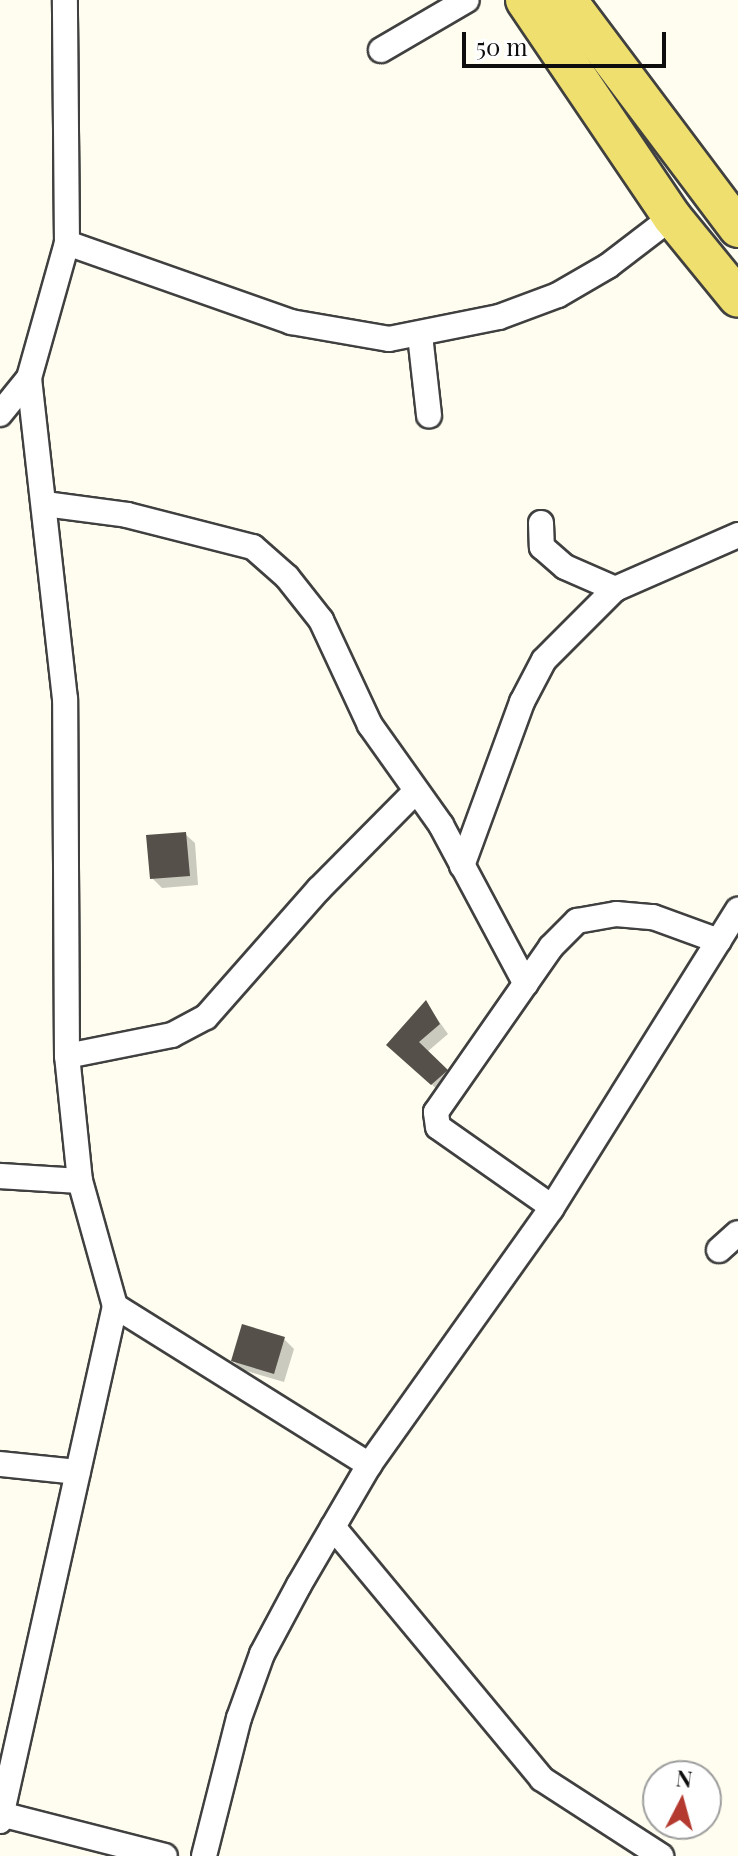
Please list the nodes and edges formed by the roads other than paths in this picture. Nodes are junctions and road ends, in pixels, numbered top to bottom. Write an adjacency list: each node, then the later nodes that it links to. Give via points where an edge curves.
1 (65, 0): 8 (street)
2 (467, 0): 5 (street)
3 (525, 0): 6 (main road)
4 (567, 0): 7 (main road)
5 (381, 50)
6 (672, 217): 9 (main road); 10 (street, via 608,266 558,295 499,317)
7 (738, 228)
8 (67, 243): 10 (street, via 291,322 389,339); 11 (street)
9 (738, 298)
10 (420, 335): 13 (street)
11 (29, 378): 12 (street); 14 (street)
12 (0, 414)
13 (429, 415)
14 (45, 504): 18 (street, via 127,515 253,547 287,577 321,620 370,725); 23 (street, via 65,699)
15 (541, 523): 17 (street, via 542,547 565,567)
16 (738, 535): 17 (street)
17 (615, 589): 19 (street, via 544,660 522,702)
18 (416, 791): 19 (street); 23 (street, via 319,889 206,1017 172,1035)
19 (462, 866): 22 (street)
20 (737, 913): 21 (street)
21 (719, 941): 22 (street, via 653,917 616,914 577,921); 26 (street)
22 (526, 984): 26 (street, via 436,1112 438,1127)
23 (67, 1056): 25 (street)
24 (0, 1176): 25 (street)
25 (80, 1181): 29 (street)
26 (552, 1207): 31 (street)
27 (738, 1233): 28 (street)
28 (719, 1250)
29 (115, 1306): 31 (street); 32 (street)
30 (0, 1464): 32 (street)
31 (369, 1465): 33 (street)
32 (78, 1472): 34 (street)
33 (333, 1527): 36 (street, via 262,1654 219,1782); 37 (street, via 531,1768)
34 (0, 1816): 35 (street)
35 (165, 1856)
36 (204, 1856)
37 (661, 1856)

